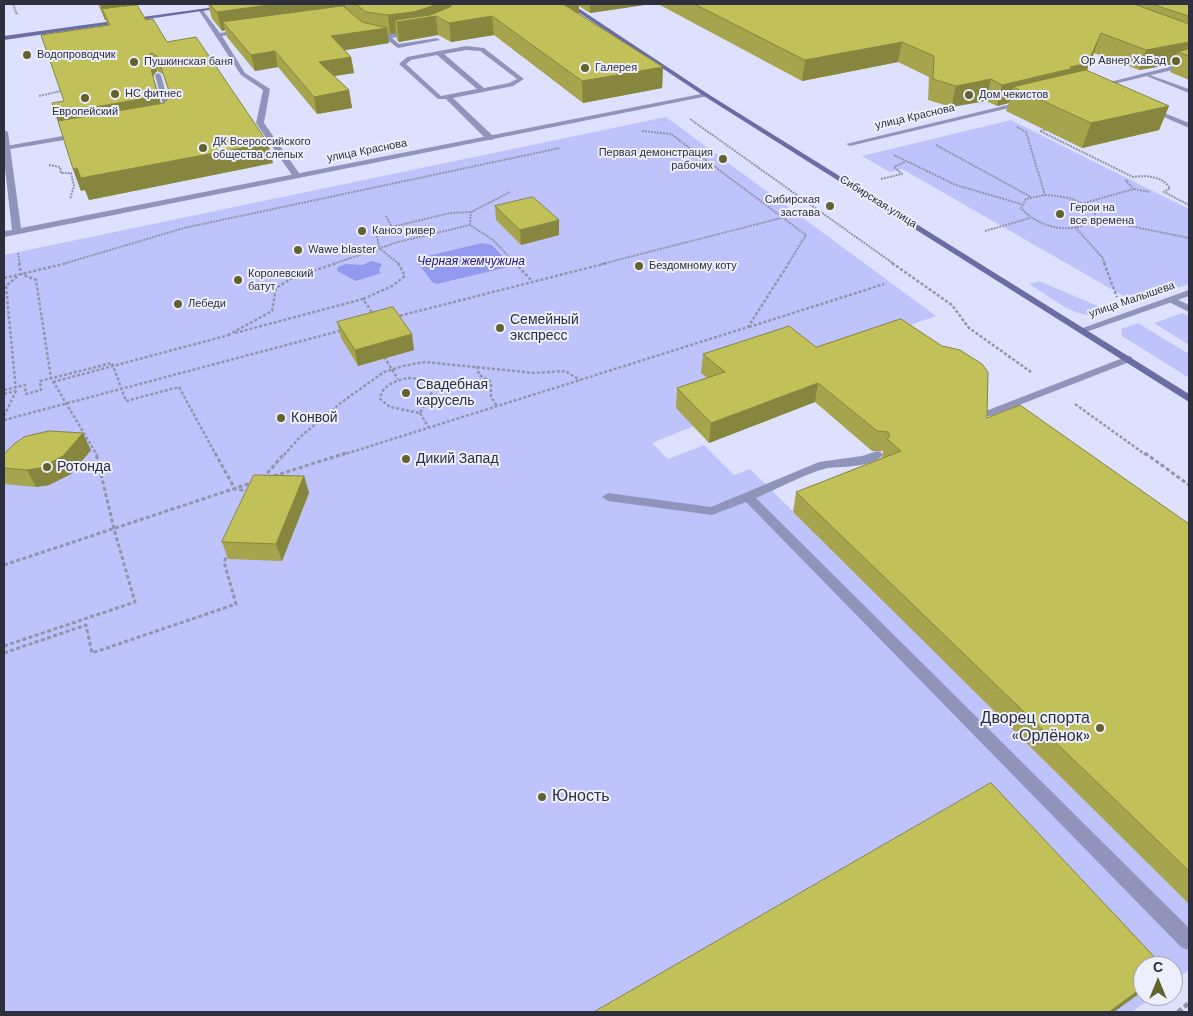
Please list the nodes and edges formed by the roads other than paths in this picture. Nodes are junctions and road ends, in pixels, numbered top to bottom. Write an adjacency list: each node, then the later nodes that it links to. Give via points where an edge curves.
1 (247, 4): 3 (main road)
2 (569, 4): 21 (main road, Сибирская улица)
3 (200, 10): 7 (street); 9 (main road)
4 (361, 29): 8 (street, via 368,35)
5 (246, 31): 7 (street)
6 (417, 32): 8 (street)
7 (218, 35): 32 (street, via 243,74 267,89 260,123)
8 (388, 36): 10 (street, via 398,46)
9 (4, 38)
10 (437, 40)
11 (439, 53): 17 (street); 17 (street, via 482,49 521,79 519,83); 20 (street, via 410,58 402,64 440,98)
12 (1189, 64): 13 (street)
13 (1146, 74): 15 (street); 18 (street)
14 (158, 75): 24 (street, via 171,116)
15 (1098, 86): 16 (street); 19 (street)
16 (1088, 88)
17 (482, 90): 20 (street)
18 (1189, 92)
19 (1114, 93)
20 (447, 96): 28 (street)
21 (706, 96): 28 (street, улица Краснова); 38 (main road, Сибирская улица)
22 (1032, 101): 29 (street, улица Краснова)
23 (1138, 104): 25 (street)
24 (160, 122)
25 (1189, 126)
26 (4, 132): 30 (street)
27 (85, 134): 30 (street)
28 (490, 138): 32 (street, улица Краснова)
29 (850, 144)
30 (6, 148): 31 (street)
31 (6, 161): 33 (street)
32 (297, 176): 33 (street, улица Краснова)
33 (18, 231): 34 (street, улица Краснова)
34 (4, 234)
35 (1189, 294): 36 (street, улица Малышева)
36 (1172, 300): 37 (street); 38 (street, улица Малышева)
37 (1189, 309)
38 (1082, 330): 39 (main road, Сибирская улица)
39 (1128, 359): 40 (main road, Сибирская улица); 41 (street)
40 (1189, 399)
41 (987, 414)
42 (877, 455): 44 (street, via 864,460 823,465)
43 (608, 497): 44 (street, via 712,511)
44 (748, 497): 45 (street)
45 (1189, 942)

